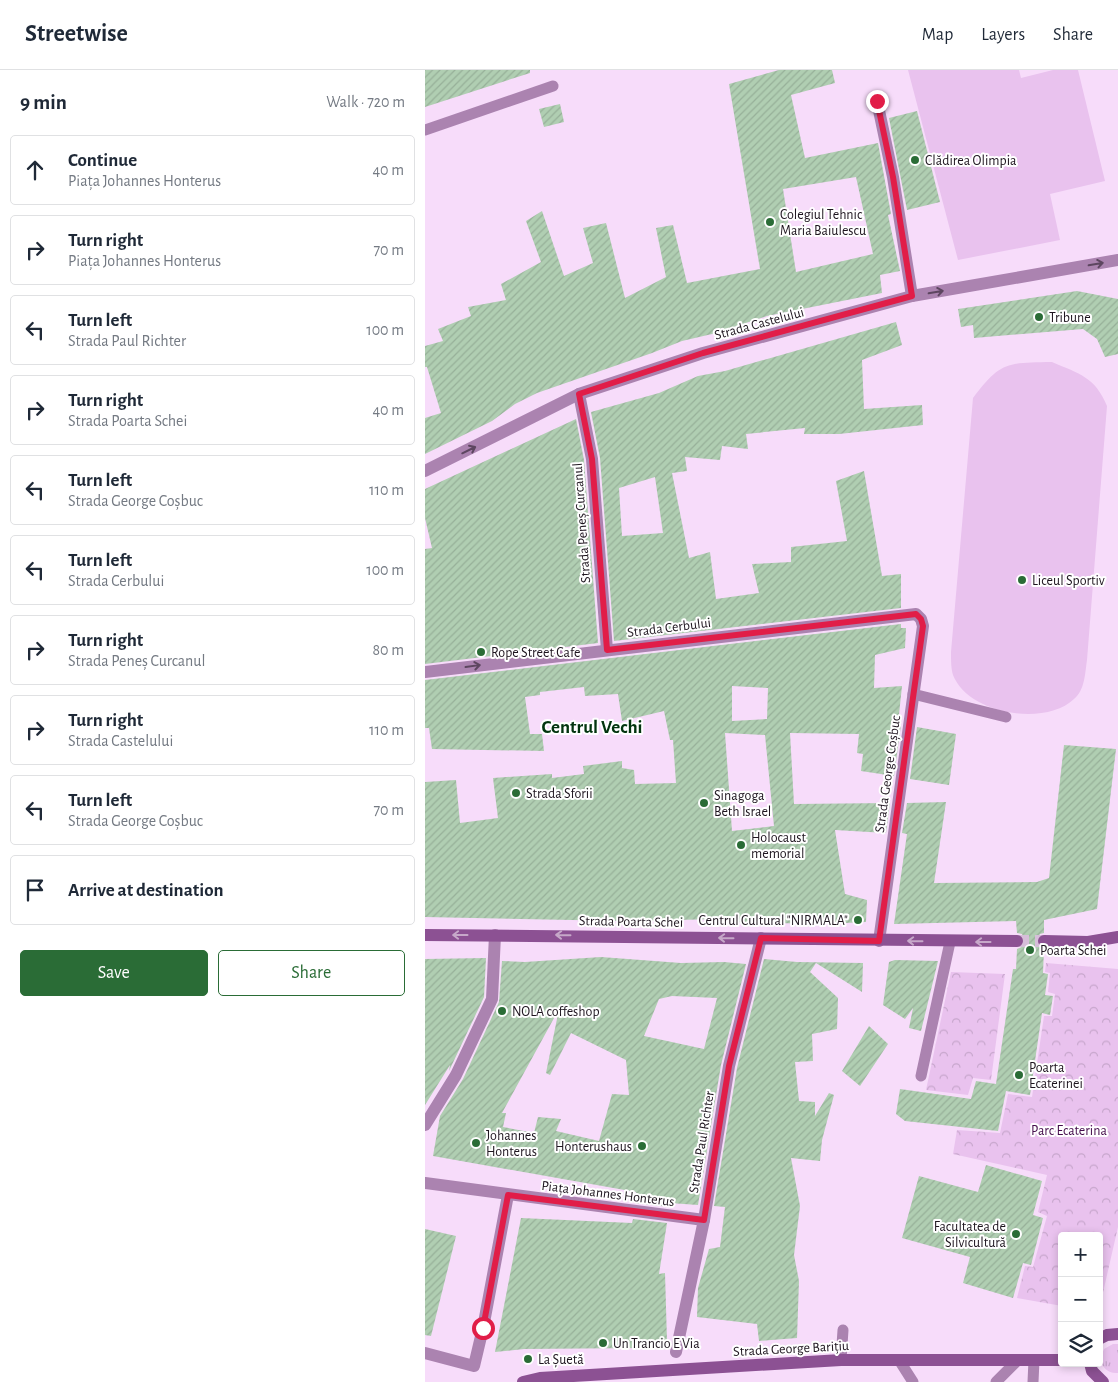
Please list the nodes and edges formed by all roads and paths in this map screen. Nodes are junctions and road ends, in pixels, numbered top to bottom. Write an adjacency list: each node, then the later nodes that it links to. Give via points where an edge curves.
1 (553, 86): 3 (lane)
2 (877, 101): 5 (street)
3 (425, 130)
4 (1118, 260): 5 (street, Strada Castelului, one-way to 4)
5 (912, 296): 6 (street, Strada Castelului, via 703,353)
6 (579, 394): 7 (street, Strada Castelului, one-way to 6); 9 (street, Strada Peneș Curcanul, via 592,459)
7 (425, 471)
8 (916, 614): 9 (street, Strada Cerbului); 11 (street, Strada George Coșbuc, via 923,626)
9 (607, 650): 10 (street, Strada Cerbului, one-way to 9)
10 (425, 672)
11 (913, 694): 12 (lane); 17 (street, Strada George Coșbuc)
12 (1006, 717)
13 (425, 935): 14 (street, Strada Poarta Schei, one-way to 13)
14 (495, 935): 16 (street, Strada Poarta Schei, one-way to 14); 22 (street, via 492,999 456,1075)
15 (1118, 937): 18 (street, via 1088,942)
16 (761, 938): 17 (street, Strada Poarta Schei); 25 (street, Strada Paul Richter, via 729,1066)
17 (879, 941): 19 (street, Strada Poarta Schei, one-way to 17)
18 (1044, 941)
19 (950, 942): 20 (street, Strada Poarta Schei, one-way to 19); 21 (lane)
20 (1017, 942)
21 (921, 1076)
22 (425, 1125)
23 (425, 1182): 24 (street, Piața Johannes Honterus)
24 (508, 1195): 25 (street, Piața Johannes Honterus); 30 (street, via 474,1366)
25 (704, 1220): 29 (street, Strada Paul Richter)
26 (843, 1330): 31 (lane)
27 (1118, 1334): 28 (street)
28 (1103, 1337)
29 (676, 1352)
30 (425, 1353)
31 (841, 1360): 32 (street, Strada George Barițiu); 37 (street, Strada George Barițiu, via 540,1378)
32 (899, 1360): 35 (street, Strada George Barițiu); 38 (lane)
33 (1034, 1360): 34 (street, Strada George Barițiu); 35 (street, Strada George Barițiu); 40 (lane)
34 (1058, 1360)
35 (1017, 1361): 39 (lane)
36 (1091, 1367): 41 (street)
37 (523, 1382)
38 (913, 1382)
39 (996, 1382)
40 (1033, 1382)
41 (1103, 1382)

